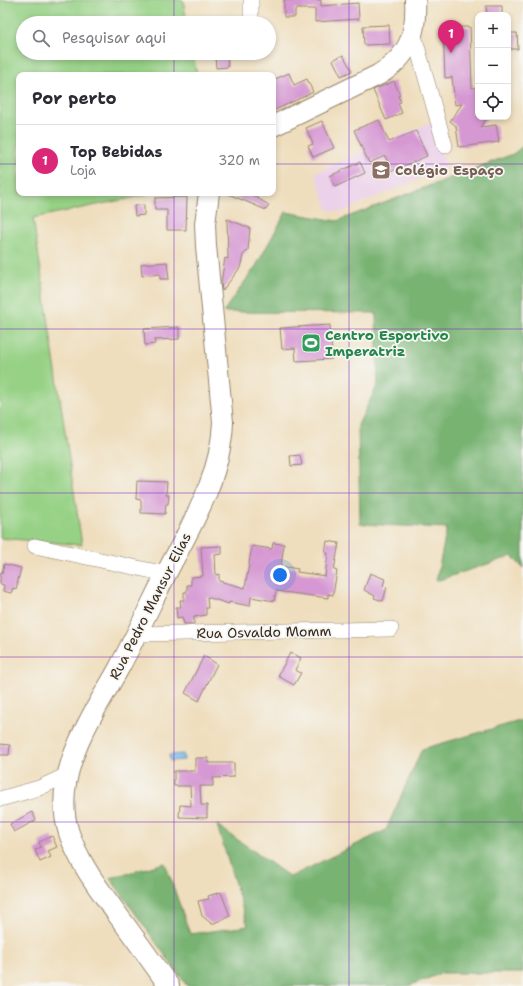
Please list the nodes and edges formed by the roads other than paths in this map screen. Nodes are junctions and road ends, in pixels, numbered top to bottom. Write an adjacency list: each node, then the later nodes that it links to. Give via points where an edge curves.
1 (251, 0): 3 (street)
2 (415, 0): 4 (main road)
3 (251, 16)
4 (413, 32): 5 (main road, via 405,52 385,70); 6 (street)
5 (276, 124)
6 (444, 146)
7 (209, 196): 9 (main road, Rua Pedro Mansur Elias, via 205,224 206,246 223,422 222,436 217,464 203,503)
8 (35, 546): 9 (street)
9 (166, 574): 11 (main road, Rua Pedro Mansur Elias)
10 (391, 629): 11 (street, Rua Osvaldo Momm)
11 (137, 634): 12 (main road, Rua Pedro Mansur Elias, via 78,743)
12 (67, 775): 13 (street, via 39,788); 14 (main road, Rua Pedro Mansur Elias, via 64,790 66,819 77,851 94,881)
13 (0, 799)
14 (169, 986)

